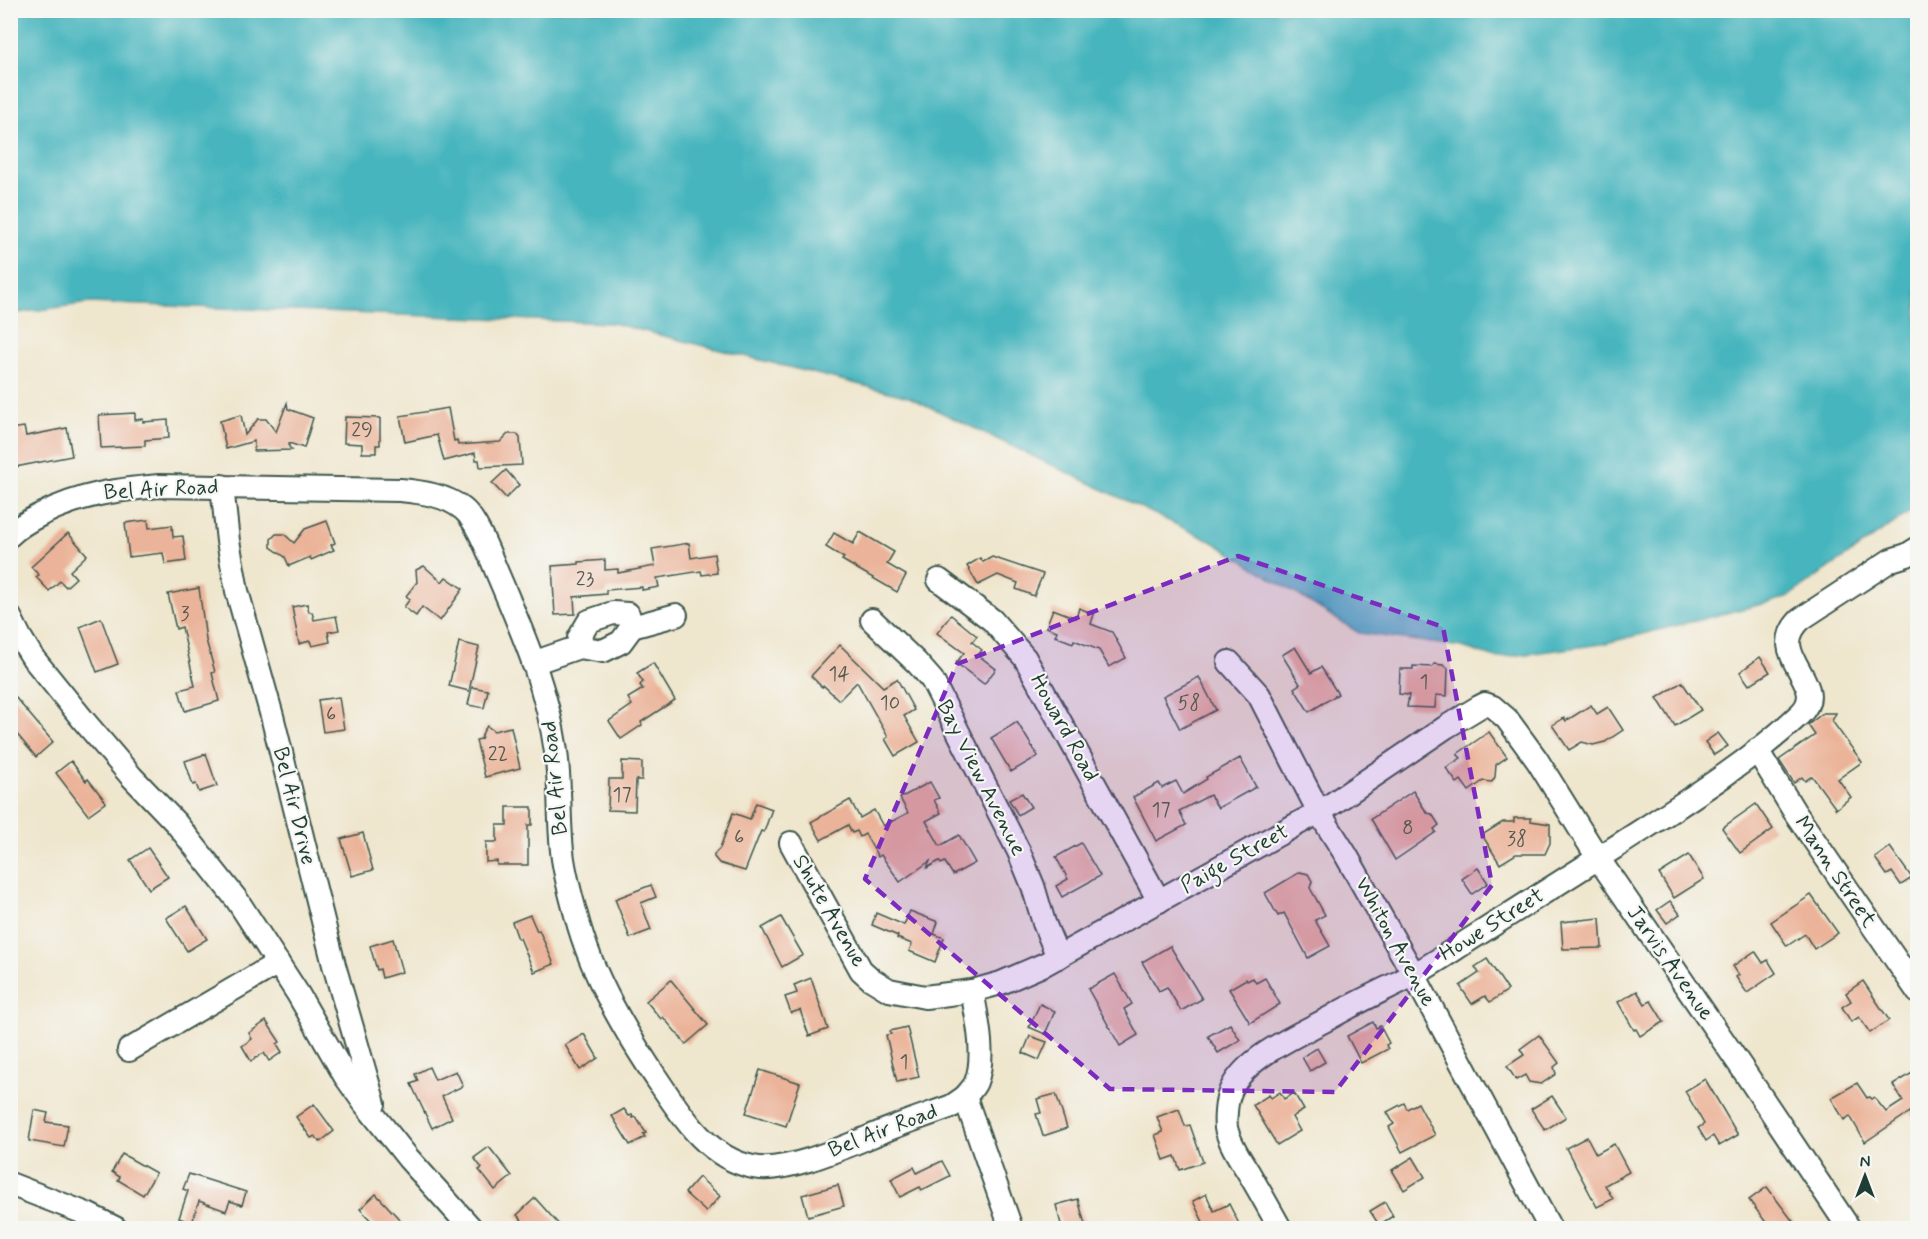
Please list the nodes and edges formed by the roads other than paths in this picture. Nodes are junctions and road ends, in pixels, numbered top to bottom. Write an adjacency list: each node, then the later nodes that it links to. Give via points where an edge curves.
1 (222, 486): 2 (street, Bel Air Road, via 126,488 91,494 46,512); 11 (street, Bel Air Road, via 425,492 463,509 480,534); 25 (street, Bel Air Drive, via 237,591 334,965)
2 (10, 535)
3 (1914, 558): 13 (street, Howe Street, via 1891,560 1801,619 1790,632 1792,660 1810,698 1802,714)
4 (939, 580): 17 (street, Howard Road, via 992,620 1025,658)
5 (676, 615): 8 (street)
6 (10, 617): 19 (street, via 33,658 84,721 207,860)
7 (872, 620): 18 (street, Bay View Avenue, via 932,680 1019,852)
8 (632, 627): 9 (street, via 621,642 603,651); 9 (street, via 628,614 613,613 589,621 579,638)
9 (579, 647): 11 (street)
10 (1229, 662): 14 (street, Whiton Avenue, via 1259,695)
11 (533, 663): 24 (street, Bel Air Road, via 556,752 563,859 576,918 620,1019 691,1128 735,1162 771,1168 831,1152 952,1106)
12 (1485, 704): 14 (street, Paige Street); 16 (street, Jarvis Avenue, via 1507,719)
13 (1757, 750): 16 (street, Howe Street); 22 (street, Mann Street)
14 (1319, 812): 17 (street, Paige Street); 20 (street, Whiton Avenue)
15 (790, 843): 21 (street, Shute Avenue, via 861,970 871,979 889,990 925,997)
16 (1598, 858): 20 (street, Howe Street); 32 (street, Jarvis Avenue)
17 (1159, 901): 18 (street, Paige Street)
18 (1058, 957): 21 (street, Paige Street)
19 (278, 963): 23 (street); 25 (street, via 345,1076)
20 (1414, 975): 30 (street, Howe Street, via 1263,1055 1238,1078 1229,1095 1226,1126 1233,1146); 31 (street, Whiton Avenue)
21 (972, 992): 24 (street, via 980,1065 976,1083)
22 (1917, 992)
23 (129, 1050)
24 (965, 1097): 29 (street)
25 (380, 1123): 28 (street)
26 (10, 1185): 27 (street)
27 (116, 1228)
28 (471, 1228)
29 (1011, 1228)
30 (1280, 1228)
31 (1550, 1228)
32 (1849, 1228)

